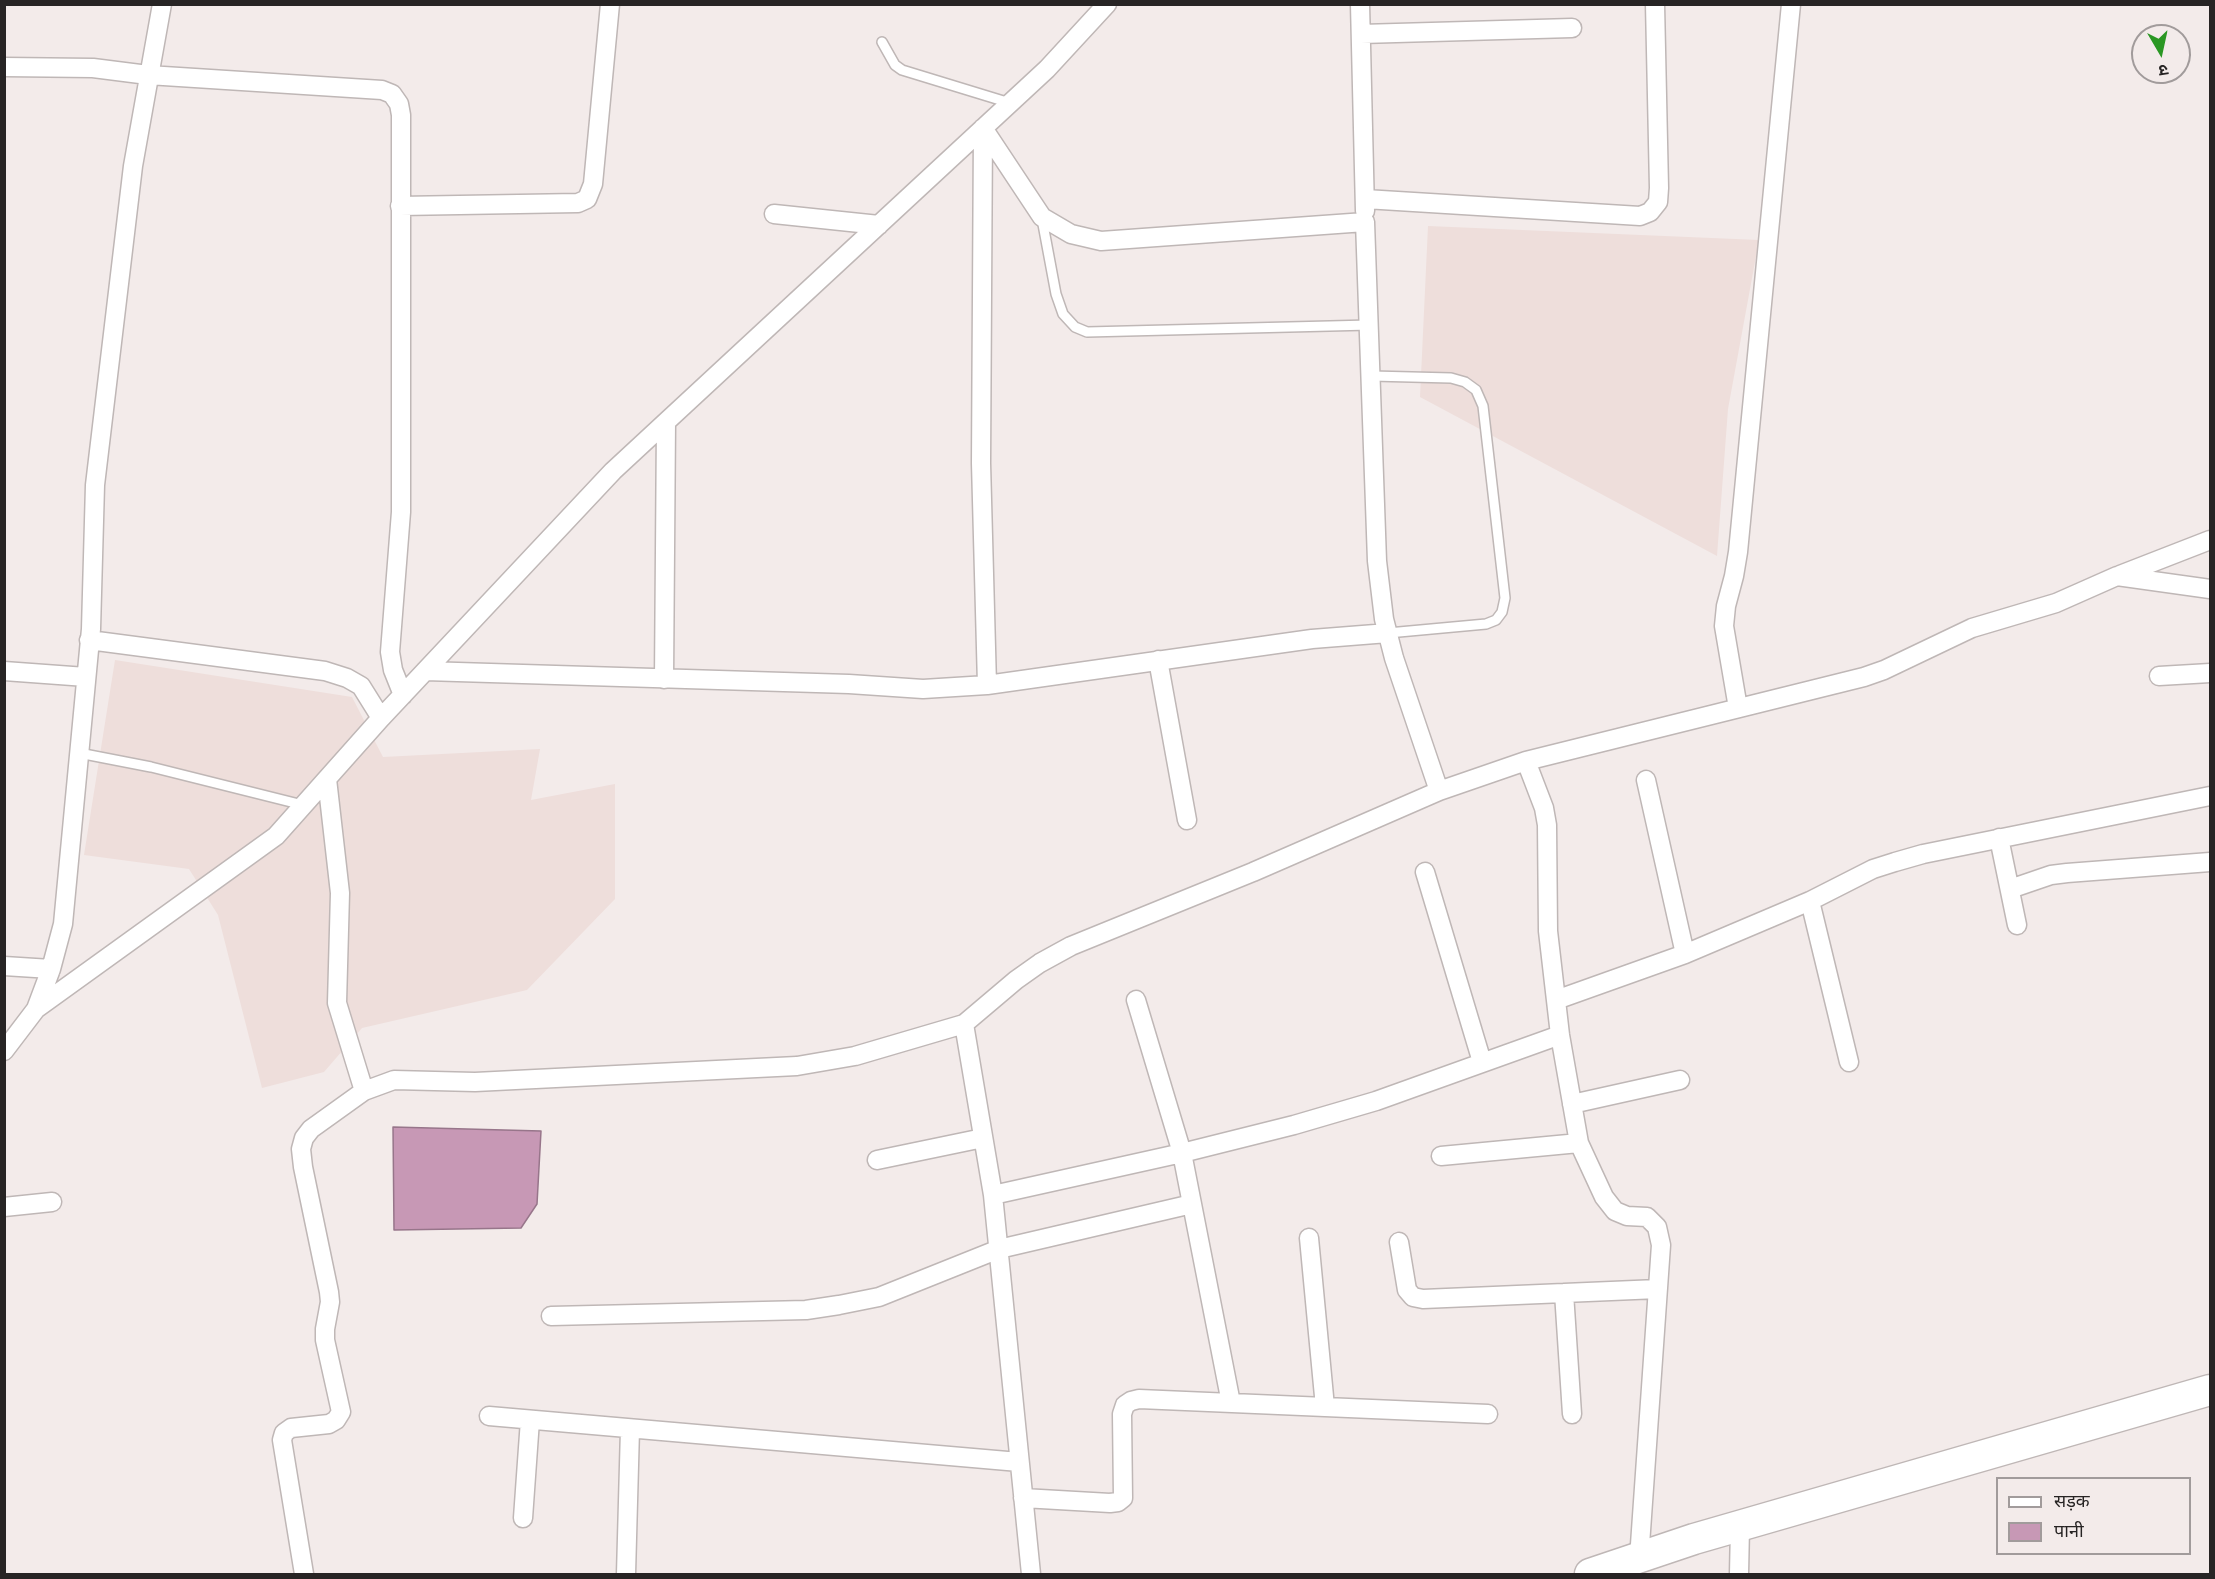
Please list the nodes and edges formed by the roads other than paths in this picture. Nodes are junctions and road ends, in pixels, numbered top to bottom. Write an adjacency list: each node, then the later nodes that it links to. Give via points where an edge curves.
1 (162, 4): 11 (street)
2 (610, 4): 15 (street, via 593,184 587,199 578,203)
3 (1107, 4): 12 (street)
4 (1360, 4): 8 (street)
5 (1655, 4): 14 (street, via 1659,188 1658,202 1650,212 1640,216)
6 (1791, 4): 37 (street, via 1738,552 1724,626)
7 (1572, 28): 8 (street)
8 (1360, 34): 14 (street)
9 (882, 42): 12 (lane, via 902,70)
10 (4, 67): 11 (street, via 93,68)
11 (148, 75): 15 (street, via 382,90 392,94 401,115); 27 (street, via 133,166 95,485)
12 (1010, 103): 13 (street)
13 (983, 129): 17 (street); 19 (street); 35 (street, via 981,463)
14 (1365, 199): 18 (street)
15 (400, 206): 36 (street, via 401,512 390,652)
16 (774, 214): 19 (street)
17 (1042, 217): 18 (street, via 1071,234 1101,241); 20 (lane, via 1063,314 1075,327 1087,332)
18 (1365, 222): 20 (street)
19 (879, 225): 22 (street)
20 (1370, 325): 21 (street)
21 (1372, 376): 26 (street, via 1377,561); 26 (lane, via 1451,378 1476,390 1483,406 1505,598 1502,612 1486,624)
22 (666, 423): 30 (street, via 613,471); 34 (street)
23 (2211, 540): 24 (street)
24 (2117, 576): 25 (street); 37 (street, via 2056,603 1972,628 1864,677)
25 (2211, 589)
26 (1388, 633): 28 (street); 43 (street)
27 (89, 640): 33 (street); 38 (street, via 325,670 361,686)
28 (1158, 660): 35 (street); 46 (street)
29 (4, 671): 33 (street)
30 (425, 671): 34 (street); 36 (street)
31 (2211, 674): 32 (street)
32 (2158, 676)
33 (86, 677): 39 (street)
34 (664, 679): 35 (street, via 923,689)
35 (987, 685)
36 (403, 695): 38 (street)
37 (1738, 708): 40 (street)
38 (381, 718): 41 (street)
39 (78, 753): 45 (lane); 55 (street, via 63,924)
40 (1526, 761): 43 (street); 57 (street, via 1547,825 1548,931)
41 (327, 779): 45 (street); 65 (street, via 340,893 337,1003)
42 (1646, 780): 53 (street)
43 (1439, 791): 59 (street, via 1071,946 1016,980)
44 (2211, 796): 47 (street)
45 (303, 805): 58 (street, via 276,836)
46 (1187, 819)
47 (1999, 838): 50 (street); 51 (street, via 1894,862)
48 (2211, 862): 50 (street, via 2051,875)
49 (1425, 872): 62 (street)
50 (2010, 889): 52 (street)
51 (1809, 901): 53 (street); 63 (street)
52 (2018, 925)
53 (1685, 954): 57 (street)
54 (4, 966): 55 (street)
55 (51, 969): 58 (street)
56 (1136, 1000): 69 (street)
57 (1556, 1000): 60 (street)
58 (36, 1009): 61 (street)
59 (964, 1024): 65 (street, via 855,1056 797,1066 475,1082 394,1080); 67 (street)
60 (1560, 1035): 62 (street); 66 (street)
61 (4, 1051)
62 (1482, 1062): 69 (street, via 1376,1101)
63 (1849, 1062)
64 (1680, 1080): 66 (street)
65 (364, 1091): 95 (street, via 311,1130 301,1149 329,1292 326,1340 341,1412 329,1424 291,1428 282,1440)
66 (1572, 1104): 68 (street)
67 (983, 1138): 71 (street); 72 (street)
68 (1579, 1143): 70 (street); 79 (street, via 1604,1197 1616,1211 1647,1218 1657,1227 1661,1245)
69 (1182, 1153): 72 (street); 74 (street)
70 (1441, 1156)
71 (877, 1160)
72 (993, 1195): 78 (street)
73 (52, 1202): 75 (street)
74 (1192, 1204): 78 (street); 83 (street)
75 (4, 1207)
76 (1309, 1238): 84 (street)
77 (1399, 1242): 80 (street, via 1404,1283 1413,1297)
78 (999, 1249): 81 (street, via 879,1297 806,1310); 90 (street)
79 (1658, 1289): 80 (street); 94 (street)
80 (1564, 1293): 86 (street)
81 (551, 1316)
82 (2211, 1390): 93 (main road)
83 (1231, 1403): 84 (street); 91 (street, via 1131,1401 1122,1414 1123,1498 1110,1503)
84 (1325, 1407): 85 (street)
85 (1488, 1414)
86 (1572, 1414)
87 (489, 1416): 88 (street)
88 (530, 1420): 89 (street); 92 (street)
89 (630, 1429): 90 (street); 96 (street)
90 (1019, 1462): 91 (street)
91 (1023, 1498): 97 (street)
92 (523, 1518)
93 (1740, 1527): 94 (main road); 99 (street)
94 (1639, 1559): 98 (main road)
95 (304, 1575)
96 (626, 1575)
97 (1031, 1575)
98 (1590, 1575)
99 (1739, 1575)

